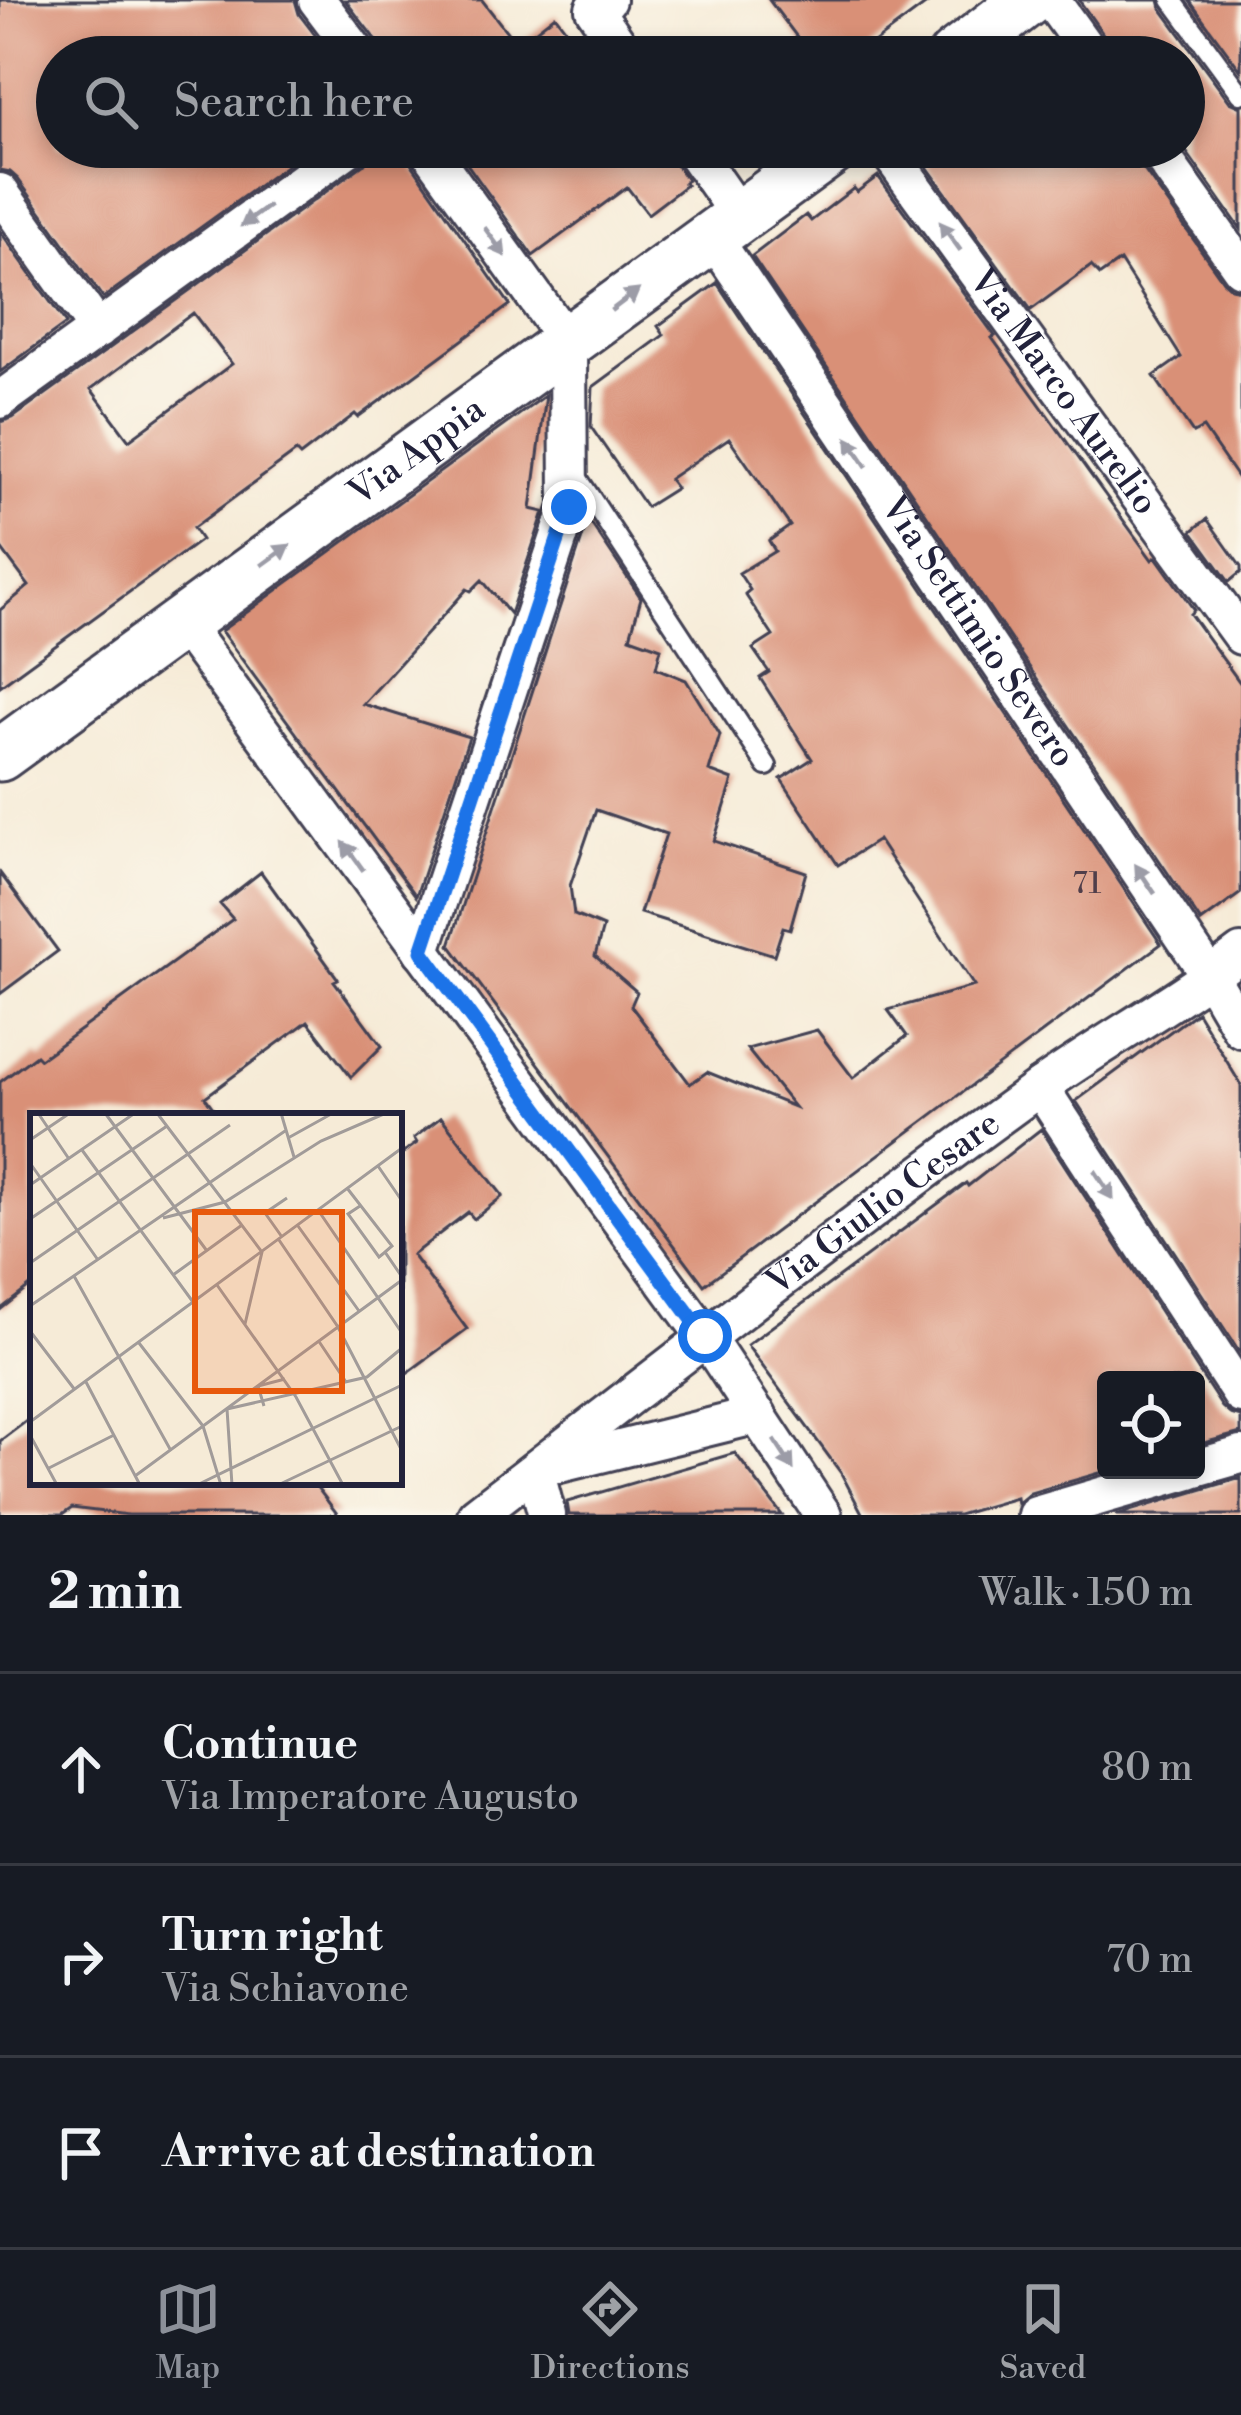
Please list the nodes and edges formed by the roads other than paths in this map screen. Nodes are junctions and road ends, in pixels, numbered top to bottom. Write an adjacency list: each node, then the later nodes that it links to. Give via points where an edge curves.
1 (317, 0): 6 (street)
2 (607, 0): 7 (street, via 594,9)
3 (1028, 0): 8 (street)
4 (1051, 0): 9 (street)
5 (1172, 0): 10 (lane)
6 (344, 36)
7 (613, 36)
8 (981, 36)
9 (1077, 36)
10 (1198, 36)
11 (1205, 45): 12 (lane)
12 (1241, 94)
13 (321, 168): 22 (street, one-way to 22)
14 (442, 168): 23 (street, one-way to 23)
15 (700, 168): 20 (street, Via Settimio Severo)
16 (806, 168): 20 (street, Via Appia)
17 (900, 168): 27 (street, Via Marco Aurelio, one-way to 17)
18 (1170, 168): 21 (street)
19 (0, 192): 22 (street)
20 (725, 226): 23 (street, Via Appia, one-way to 20); 32 (street, Via Settimio Severo, one-way to 20)
21 (1241, 268)
22 (98, 330): 24 (street)
23 (568, 344): 25 (street); 26 (street, Via Appia, one-way to 23)
24 (0, 400)
25 (568, 465): 29 (lane); 30 (street, via 569,507)
26 (182, 623): 28 (street, Via Appia); 30 (street, one-way to 26)
27 (1241, 636)
28 (0, 755)
29 (767, 766)
30 (422, 951): 35 (street)
31 (1241, 953): 32 (street, Via Giulio Cesare)
32 (1210, 976): 33 (street, Via Settimio Severo); 34 (street, Via Giulio Cesare)
33 (1241, 1029)
34 (1040, 1087): 35 (street, Via Giulio Cesare); 36 (street, one-way to 36)
35 (705, 1336): 37 (street); 40 (street, Via Giulio Cesare)
36 (1241, 1394)
37 (758, 1415): 40 (street, Via Giulio Cesare); 44 (street, one-way to 44)
38 (1241, 1455): 39 (street)
39 (1205, 1466)
40 (535, 1470): 42 (street, Via Giulio Cesare); 43 (street)
41 (1159, 1479): 45 (street)
42 (476, 1515)
43 (547, 1515)
44 (824, 1515)
45 (1036, 1515)

